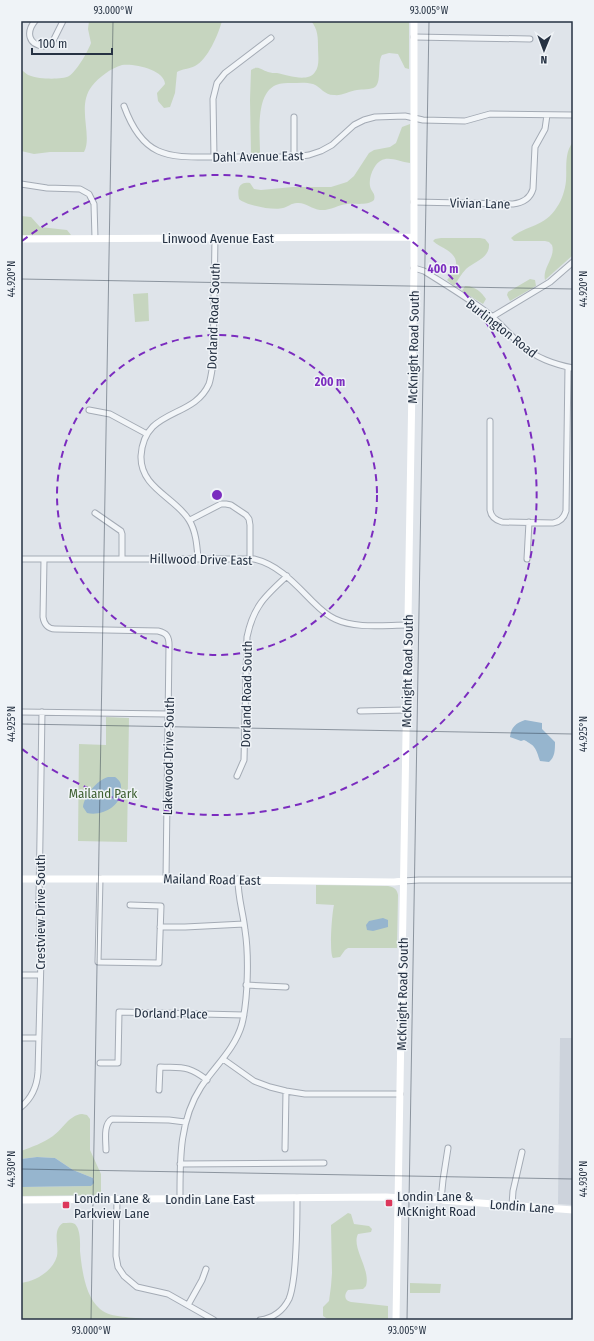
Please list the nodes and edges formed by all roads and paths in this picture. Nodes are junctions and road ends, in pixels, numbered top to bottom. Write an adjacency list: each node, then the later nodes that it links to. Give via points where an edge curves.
1 (35, 21): 2 (street, via 30,29 30,38 36,44 44,46 53,41)
2 (63, 21)
3 (414, 21): 4 (street, McKnight Road South)
4 (414, 37): 6 (street); 11 (street, McKnight Road South)
5 (271, 38): 12 (street, via 227,71 215,89)
6 (530, 39)
7 (124, 106): 12 (street, Dahl Avenue East, via 136,132 143,141 155,149 179,157)
8 (547, 115): 9 (street, Dahl Avenue East); 11 (street, Dahl Avenue East, via 488,114 464,121); 15 (street, Vivian Lane, via 546,129 534,149 533,189 525,200 512,204)
9 (573, 115)
10 (294, 117): 13 (street)
11 (414, 118): 13 (street, Dahl Avenue East, via 383,116 368,119 351,127 325,149); 15 (street, McKnight Road South)
12 (214, 157): 13 (street, Dahl Avenue East)
13 (294, 157)
14 (21, 184): 17 (street, via 78,189 88,193 95,206)
15 (414, 202): 16 (street, McKnight Road South)
16 (414, 237): 18 (street, Linwood Avenue East); 21 (street, McKnight Road South)
17 (95, 238): 18 (street, Linwood Avenue East); 19 (street, Linwood Avenue East)
18 (215, 238): 26 (street, Dorland Road South, via 212,364 209,384 196,400 163,418)
19 (21, 239)
20 (573, 262): 22 (street, via 546,284)
21 (414, 268): 22 (street, Burlington Road, via 424,271); 37 (street, McKnight Road South)
22 (492, 317): 23 (street, Burlington Road, via 527,350 544,360)
23 (570, 367): 29 (street, via 565,514 557,522)
24 (89, 410): 26 (street, via 110,414)
25 (490, 421): 29 (street, via 492,516 498,521)
26 (147, 434): 28 (street, Dorland Road South, via 141,456 146,476)
27 (95, 513): 30 (street, via 121,531)
28 (190, 520): 31 (street, Dorland Road South); 32 (street, via 221,504 231,505 249,520)
29 (529, 522): 35 (street)
30 (122, 558): 31 (street, Hillwood Drive East); 34 (street, Hillwood Drive East)
31 (198, 558): 32 (street, Hillwood Drive East)
32 (250, 558): 36 (street, Hillwood Drive East, via 269,564)
33 (21, 559): 34 (street, Hillwood Drive East)
34 (44, 559): 42 (street, Lakewood Drive South, via 43,617 50,628 157,631 167,635)
35 (527, 559)
36 (287, 576): 37 (street, Hillwood Drive East, via 323,611 337,620 357,624); 43 (street, Dorland Road South, via 260,604 248,628 244,760)
37 (408, 625): 38 (street, McKnight Road South)
38 (406, 710): 39 (street); 50 (street, McKnight Road South)
39 (360, 711)
40 (21, 712): 41 (street)
41 (42, 712): 42 (street); 45 (street, Crestview Drive South)
42 (168, 714): 47 (street, Lakewood Drive South)
43 (238, 776)
44 (21, 879): 45 (street, Mailand Road East)
45 (39, 879): 46 (street, Mailand Road East); 55 (street, Crestview Drive South)
46 (100, 879): 47 (street, Mailand Road East); 53 (street, via 98,962 159,963)
47 (166, 879): 48 (street, Mailand Road East)
48 (238, 879): 50 (street, Mailand Road East); 52 (street, via 238,899)
49 (573, 880): 50 (street)
50 (404, 881): 66 (street, McKnight Road South)
51 (130, 905): 53 (street, via 161,906)
52 (244, 924): 53 (street); 56 (street, via 248,950)
53 (160, 927)
54 (21, 974): 55 (street)
55 (40, 975): 60 (street, Crestview Drive South)
56 (246, 985): 57 (street); 58 (street)
57 (286, 987)
58 (244, 1015): 61 (street, via 238,1036); 62 (street, Dorland Place, via 119,1012 118,1064)
59 (21, 1038): 60 (street)
60 (39, 1038): 67 (street, Crestview Drive South, via 37,1080 31,1097)
61 (223, 1059): 63 (street); 65 (street, via 254,1081)
62 (100, 1063)
63 (207, 1080): 64 (street, via 189,1069 160,1067); 68 (street, via 193,1101)
64 (159, 1090)
65 (286, 1091): 66 (street, via 309,1094); 71 (street)
66 (400, 1094): 76 (street, McKnight Road South)
67 (21, 1107)
68 (186, 1122): 70 (street, via 112,1119 106,1126); 74 (street)
69 (448, 1148): 80 (street)
70 (106, 1150)
71 (285, 1150)
72 (522, 1152): 81 (street)
73 (324, 1163): 74 (street)
74 (180, 1164): 78 (street)
75 (297, 1198): 76 (street, Londin Lane East); 78 (street, Londin Lane East); 86 (street, via 297,1248 290,1296 277,1314)
76 (398, 1198): 80 (street, Londin Lane); 87 (street, McKnight Road South)
77 (117, 1199): 78 (street, Londin Lane East); 79 (street, Londin Lane East); 84 (street, via 116,1256 122,1274 137,1287 163,1293)
78 (180, 1199)
79 (21, 1200)
80 (441, 1200): 81 (street, Londin Lane)
81 (512, 1205): 82 (street, Londin Lane)
82 (573, 1210)
83 (206, 1269): 84 (street)
84 (188, 1305): 85 (street)
85 (214, 1320)
86 (260, 1320)
87 (396, 1320)

